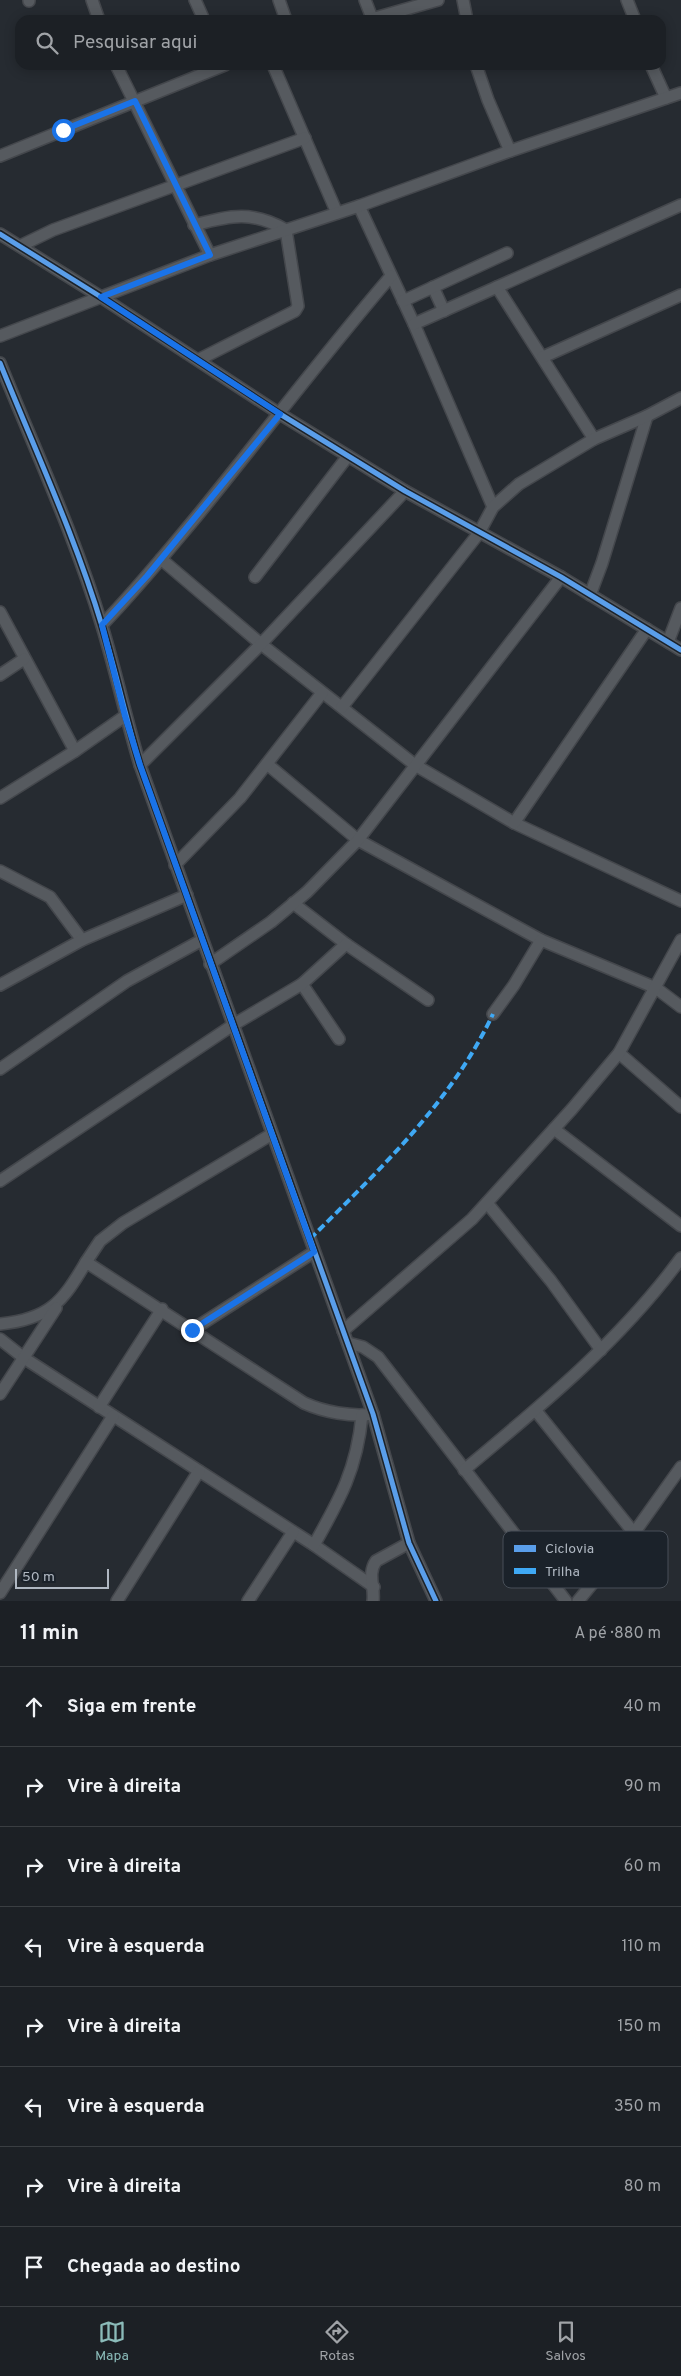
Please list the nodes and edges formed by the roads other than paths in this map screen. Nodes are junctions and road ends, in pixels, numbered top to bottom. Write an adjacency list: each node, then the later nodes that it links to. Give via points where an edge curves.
1 (92, 0): 8 (street)
2 (194, 0): 9 (street)
3 (279, 0): 10 (street)
4 (366, 0): 11 (street)
5 (438, 0): 12 (street)
6 (463, 0): 13 (street)
7 (627, 0): 14 (street)
8 (97, 15)
9 (202, 15)
10 (284, 15)
11 (369, 15)
12 (384, 15)
13 (466, 15)
14 (633, 15)
15 (119, 70): 22 (street)
16 (212, 70): 22 (street)
17 (275, 70): 23 (street)
18 (478, 70): 24 (street)
19 (653, 70): 21 (street)
20 (681, 93): 21 (street)
21 (666, 98): 24 (street)
22 (135, 101): 25 (street); 26 (street)
23 (305, 138): 26 (street); 29 (street)
24 (510, 151): 28 (street)
25 (0, 156)
26 (175, 187): 30 (street); 33 (street, via 53,230)
27 (681, 205): 38 (street)
28 (359, 206): 29 (street); 36 (street)
29 (337, 213): 31 (street)
30 (194, 225): 31 (street, via 244,216 268,220); 35 (street)
31 (286, 230): 35 (street); 46 (street, via 298,306 296,311)
32 (0, 234): 33 (street)
33 (20, 246): 40 (street)
34 (507, 253): 37 (street)
35 (210, 255): 40 (street)
36 (391, 276): 41 (street); 49 (street)
37 (433, 287): 41 (street); 42 (street)
38 (497, 287): 42 (street); 45 (street)
39 (681, 295): 45 (street)
40 (101, 297): 44 (street); 46 (street)
41 (403, 301): 43 (street)
42 (444, 311): 43 (street)
43 (414, 324): 54 (street)
44 (0, 336)
45 (543, 357): 51 (street)
46 (198, 360): 49 (street)
47 (0, 363): 62 (street)
48 (681, 398): 50 (street)
49 (280, 414): 52 (street); 56 (street)
50 (647, 416): 51 (street); 59 (street)
51 (594, 439): 54 (street, via 519,484)
52 (348, 456): 53 (street); 57 (street)
53 (405, 491): 55 (street); 65 (street)
54 (494, 507): 55 (street)
55 (479, 533): 58 (street); 70 (street)
56 (160, 559): 62 (street); 65 (street)
57 (255, 577)
58 (561, 577): 59 (street); 75 (street)
59 (590, 594): 63 (street)
60 (681, 608): 64 (street)
61 (0, 612): 67 (street)
62 (102, 625): 71 (street)
63 (647, 629): 64 (street); 77 (street)
64 (668, 642): 66 (street)
65 (261, 644): 69 (street); 74 (street)
66 (681, 650)
67 (24, 659): 68 (street); 72 (street)
68 (0, 675)
69 (322, 693): 70 (street); 73 (street)
70 (342, 707): 75 (street)
71 (125, 716): 72 (street); 74 (street)
72 (75, 751): 76 (street)
73 (267, 764): 78 (street); 79 (street, via 228,812)
74 (140, 765): 79 (street)
75 (415, 765): 77 (street); 78 (street)
76 (0, 798)
77 (514, 822): 82 (street)
78 (358, 840): 83 (street); 86 (street)
79 (175, 864): 81 (street)
80 (0, 871): 84 (street, via 50,897)
81 (187, 895): 84 (street); 85 (street)
82 (681, 901)
83 (293, 903): 88 (street); 89 (street)
84 (82, 940): 91 (street)
85 (202, 940): 89 (street); 99 (street, via 127,981)
86 (541, 940): 92 (street); 95 (street)
87 (681, 940): 92 (street)
88 (346, 944): 90 (street); 93 (street)
89 (210, 964): 96 (street)
90 (302, 984): 96 (street); 97 (street)
91 (0, 985)
92 (656, 988): 94 (street); 98 (street)
93 (428, 1000)
94 (681, 1007)
95 (493, 1014)
96 (233, 1025): 102 (street); 103 (street)
97 (339, 1039)
98 (619, 1053): 100 (street); 101 (street)
99 (0, 1069)
100 (681, 1107)
101 (554, 1129): 104 (street); 105 (street)
102 (272, 1134): 106 (street); 108 (street, via 123,1223 100,1241)
103 (0, 1181)
104 (487, 1203): 113 (street, via 446,1243); 116 (street, via 551,1281)
105 (681, 1226)
106 (314, 1252): 112 (street); 113 (street)
107 (681, 1258): 116 (street, via 645,1305)
108 (86, 1262): 109 (street); 110 (street)
109 (67, 1291): 111 (street, via 40,1315 23,1322); 117 (street)
110 (162, 1309): 112 (street); 119 (street)
111 (0, 1324)
112 (192, 1330): 121 (street, via 304,1403 320,1409)
113 (343, 1331): 115 (street)
114 (0, 1339): 117 (street)
115 (348, 1343): 121 (street); 124 (street, via 363,1347 378,1357)
116 (601, 1350): 120 (street)
117 (24, 1358): 118 (street); 119 (street)
118 (0, 1394)
119 (99, 1406): 122 (street)
120 (536, 1411): 124 (street); 127 (street)
121 (367, 1415): 130 (street); 131 (street, via 351,1473)
122 (113, 1416): 125 (street); 135 (street)
123 (681, 1467): 128 (street)
124 (464, 1470): 126 (street)
125 (199, 1471): 129 (street); 136 (street)
126 (511, 1531)
127 (632, 1531)
128 (635, 1531)
129 (293, 1532): 131 (street); 137 (street)
130 (409, 1542): 132 (street, via 376,1561 371,1571); 139 (street)
131 (314, 1545): 132 (street)
132 (374, 1588): 138 (street)
133 (556, 1588): 140 (street)
134 (589, 1588): 141 (street)
135 (0, 1592)
136 (116, 1601)
137 (248, 1601)
138 (373, 1601)
139 (436, 1601)
140 (566, 1601)
141 (578, 1601)

